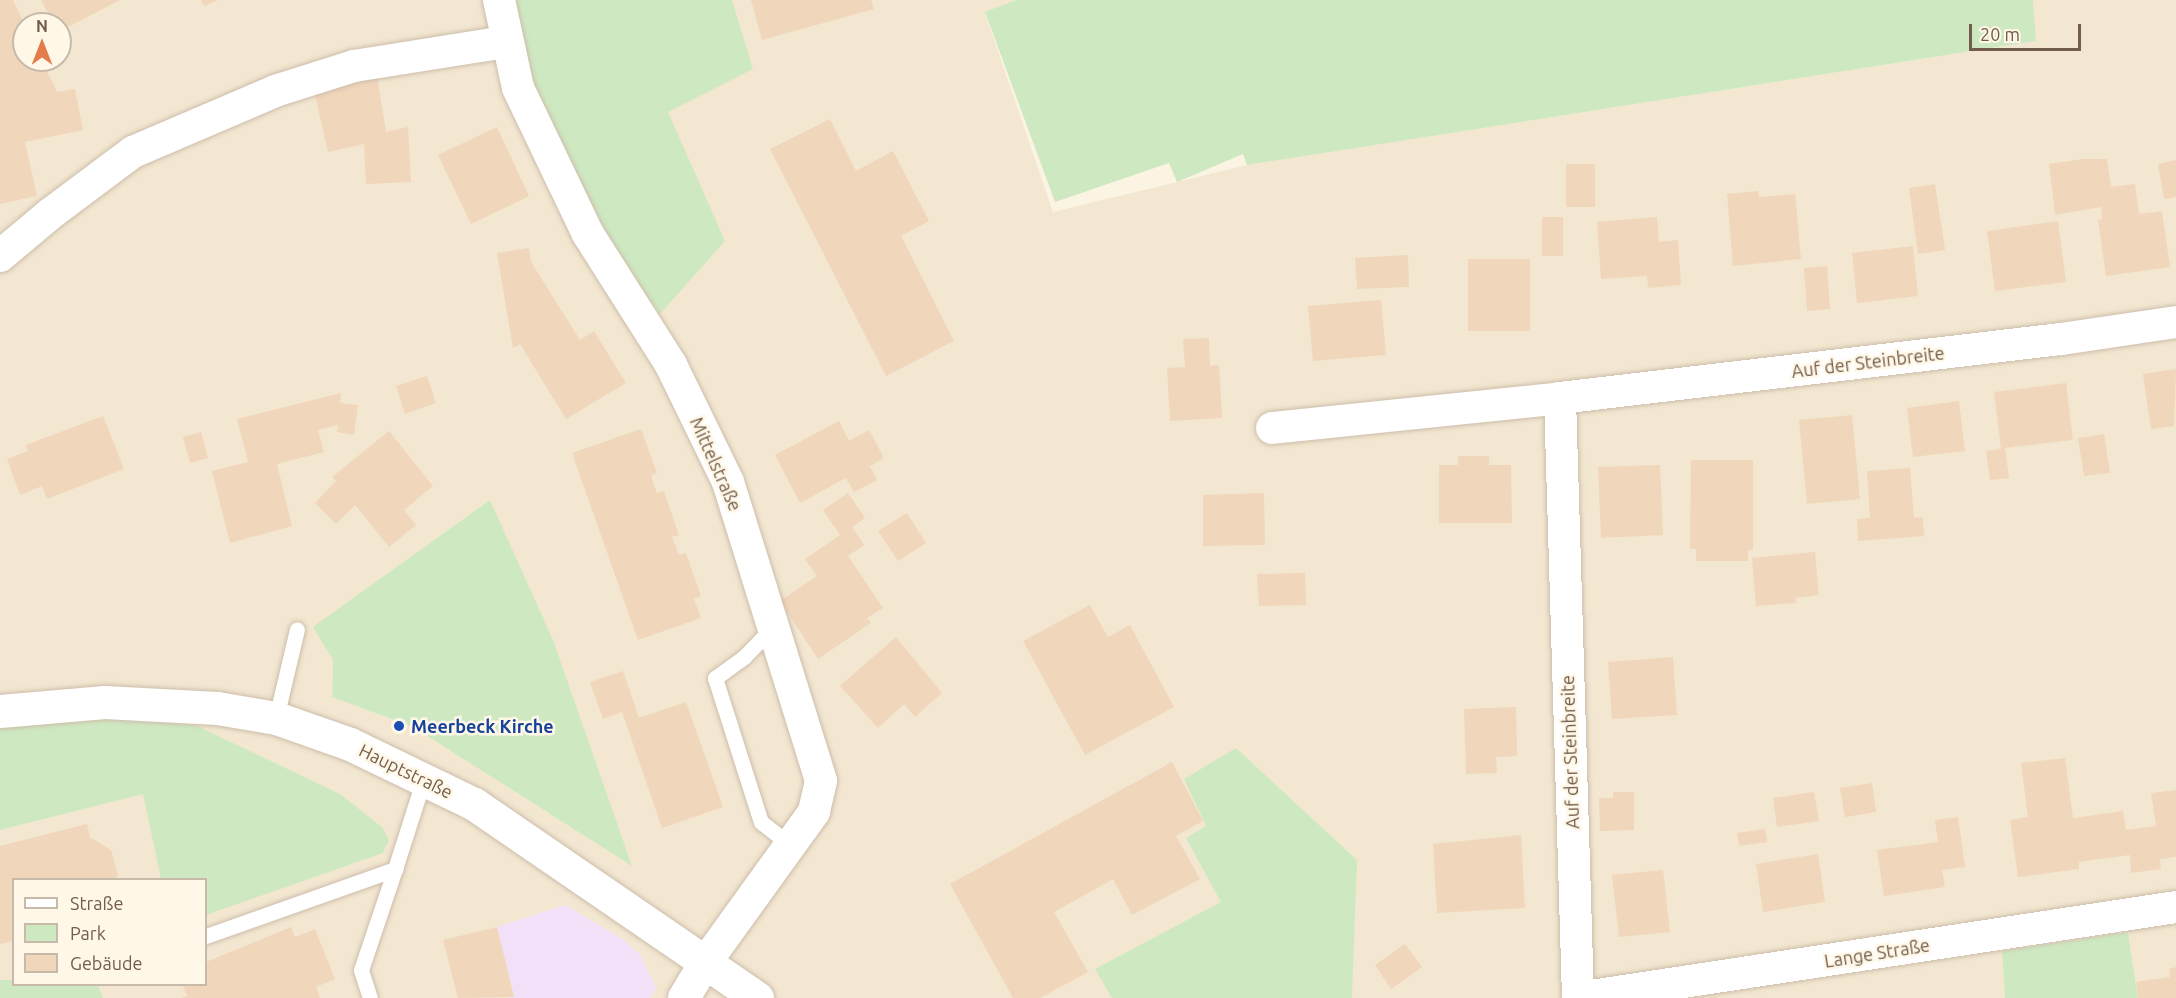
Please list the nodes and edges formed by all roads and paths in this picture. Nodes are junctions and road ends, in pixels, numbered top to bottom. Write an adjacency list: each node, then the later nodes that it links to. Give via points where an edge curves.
1 (499, 0): 2 (street, Mittelstraße)
2 (506, 42): 3 (street, via 354,66 275,91 134,152); 7 (street, Mittelstraße, via 518,88 588,234 670,365 728,482)
3 (0, 256)
4 (2176, 322): 5 (street, Auf der Steinbreite)
5 (1560, 398): 6 (street, Auf der Steinbreite); 20 (street, Auf der Steinbreite)
6 (1272, 428)
7 (775, 625): 12 (street, Mittelstraße, via 821,781 814,812); 12 (lane, via 744,657 715,678 761,822)
8 (297, 629): 10 (lane)
9 (0, 711): 10 (street, Hauptstraße, via 105,702 217,708)
10 (276, 718): 11 (street, Hauptstraße, via 350,744)
11 (424, 778): 13 (lane); 16 (street, Hauptstraße, via 474,804)
12 (790, 845): 16 (street, Mittelstraße)
13 (396, 868): 15 (lane); 17 (lane, via 361,970)
14 (2176, 907): 20 (street, Lange Straße)
15 (207, 936)
16 (705, 963): 18 (street, Mittelstraße); 19 (street, Hauptstraße)
17 (370, 998)
18 (684, 998)
19 (757, 998)
20 (1578, 998)

